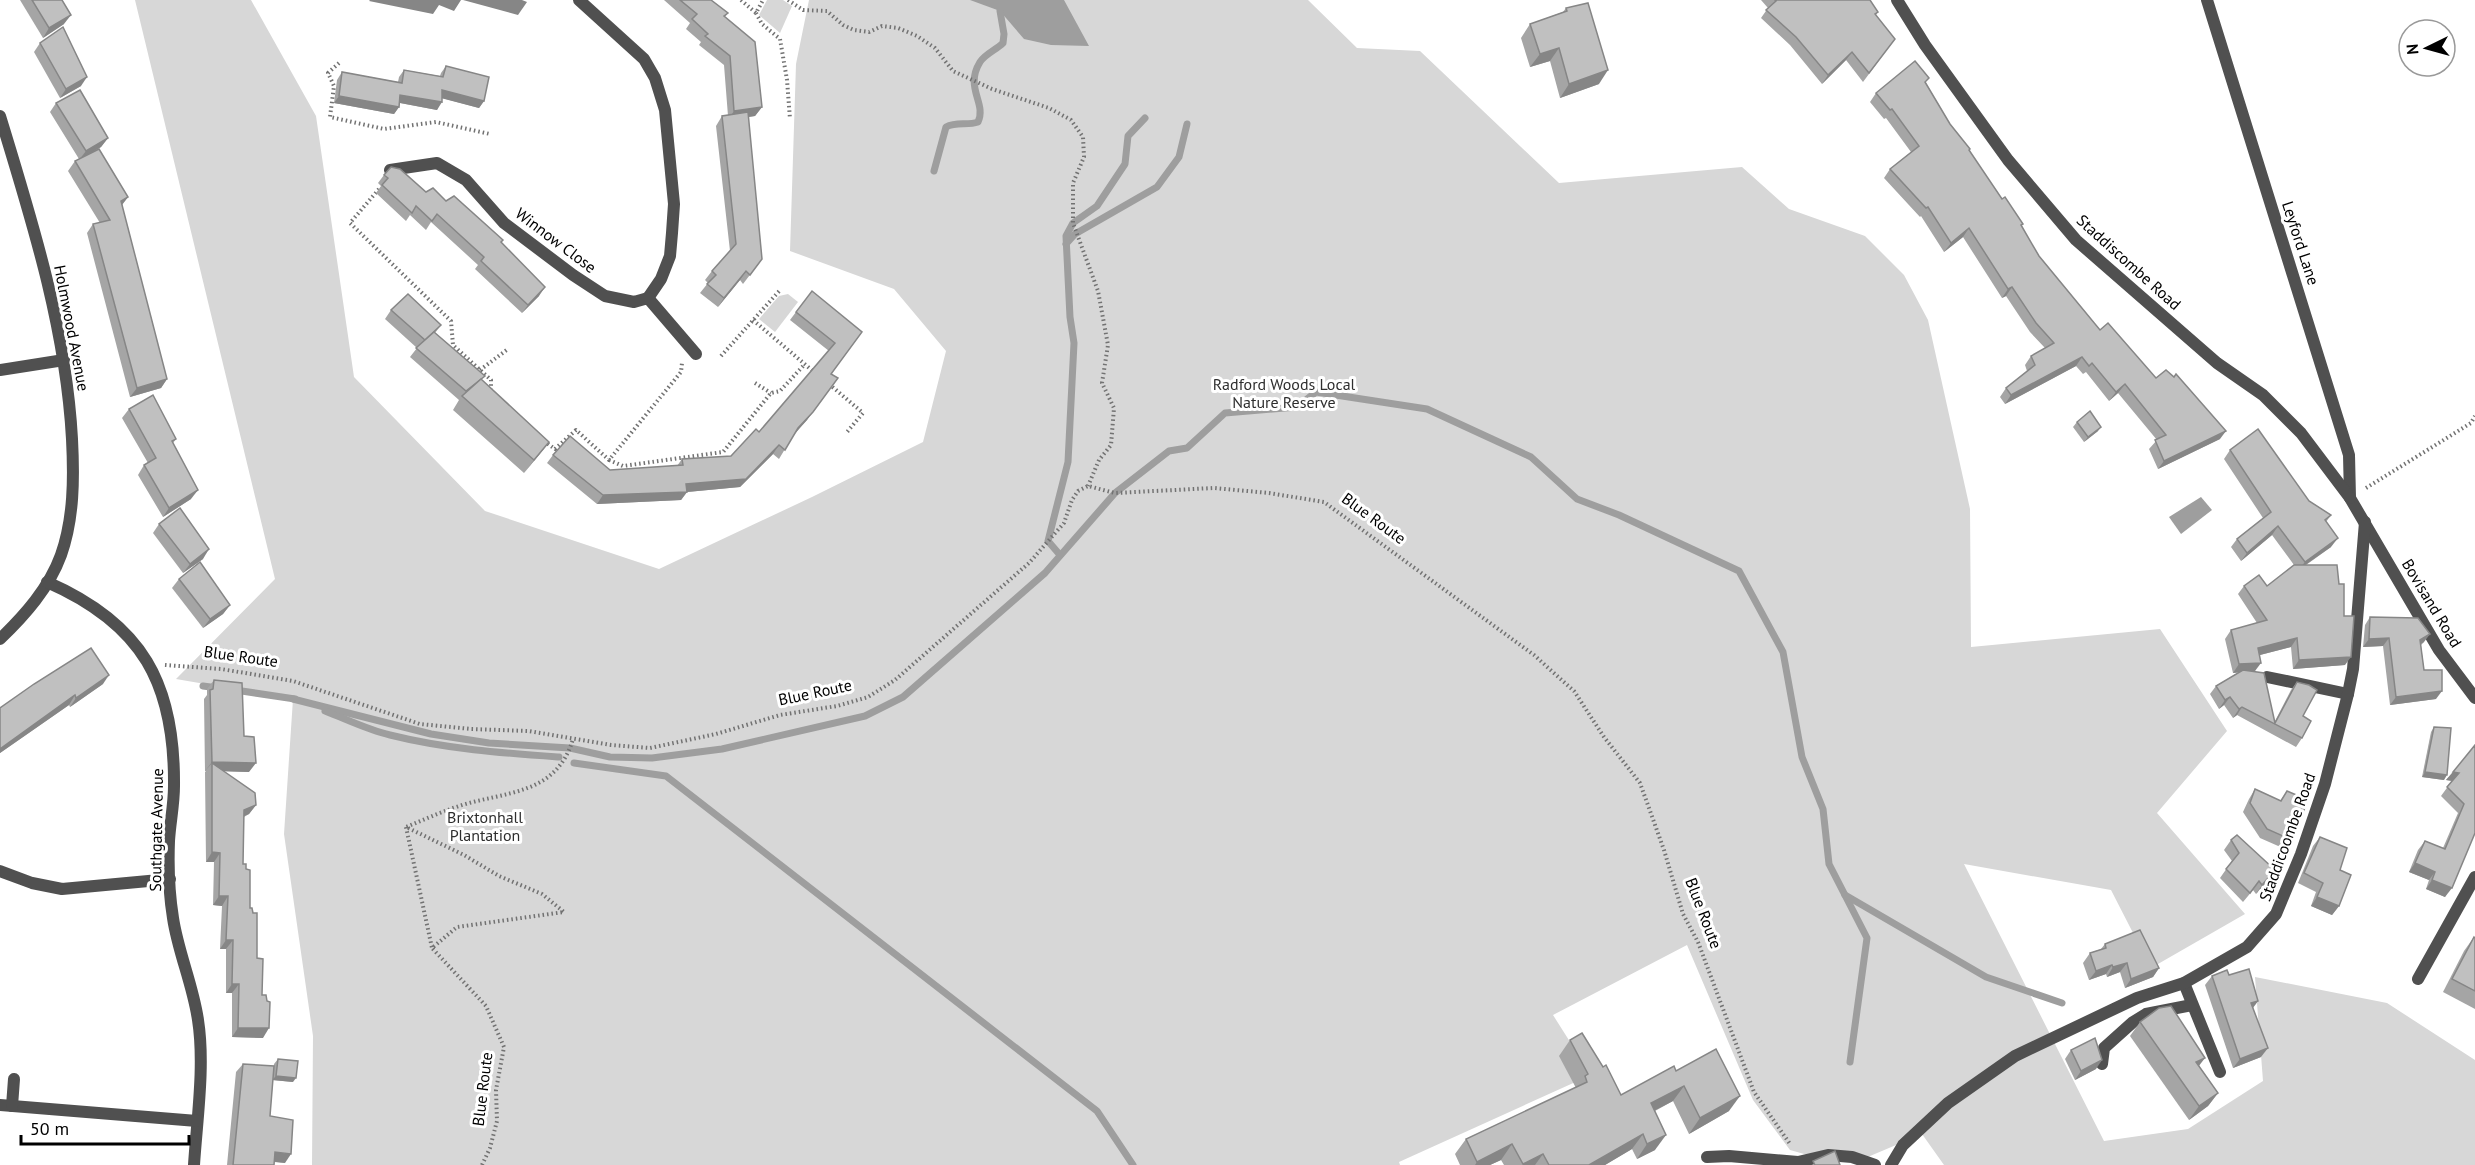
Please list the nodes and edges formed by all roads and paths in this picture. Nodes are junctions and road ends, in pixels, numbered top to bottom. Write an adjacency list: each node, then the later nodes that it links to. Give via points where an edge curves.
1 (579, 0): 14 (street, via 644,58 665,110 674,204 672,232 661,279)
2 (741, 0): 7 (path)
3 (763, 0): 7 (path)
4 (788, 0): 30 (path, via 803,10 827,11 854,30 869,32 882,26 917,36 935,48 953,71 1049,108 1071,120 1083,137 1084,157 1072,183 1073,223 1098,291 1108,345 1102,383 1114,408 1111,445 1099,460)
5 (1897, 0): 31 (street, Staddiscombe Road, via 2008,160 2076,240 2217,363 2263,394 2301,433)
6 (2207, 0): 31 (street, Leyford Lane, via 2349,455)
7 (756, 13): 10 (path, via 762,24 780,39)
8 (339, 63): 11 (path, via 328,73 334,86 330,117 384,129 436,122)
9 (0, 116): 19 (street, Holmwood Avenue, via 31,218)
10 (790, 119)
11 (490, 134)
12 (394, 169): 14 (street, Winnow Close, via 437,163 466,180 504,223 605,296 634,302); 22 (path, via 350,223 451,321 453,345)
13 (781, 290): 15 (path)
14 (648, 298): 17 (street)
15 (753, 320): 18 (path); 20 (path)
16 (508, 349): 22 (path)
17 (692, 350): 29 (path, via 682,358 681,372)
18 (722, 356)
19 (64, 360): 21 (street); 33 (street, Holmwood Avenue, via 70,402 72,511 61,556)
20 (805, 364): 24 (path, via 780,391); 27 (path, via 863,413)
21 (0, 370)
22 (480, 370): 25 (path, via 492,380)
23 (755, 382): 24 (path)
24 (771, 393): 29 (path, via 723,452 623,466)
25 (491, 402)
26 (2475, 416): 31 (path, via 2471,423)
27 (848, 432)
28 (537, 436): 29 (path, via 555,449 576,430)
29 (609, 460)
30 (1088, 486): 39 (path, Blue Route, via 1078,491 1064,523 1029,563 896,680 868,697 650,748); 54 (path, Blue Route, via 1115,493 1214,488 1324,501 1534,655 1574,691 1640,783 1683,914 1698,942 1754,1092)
31 (2350, 498): 32 (street, Staddiscombe Road)
32 (2365, 522): 37 (street, Staddicoombe Road); 38 (street, Bovisand Road, via 2439,650)
33 (47, 582): 34 (street, Holmwood Avenue, via 24,616); 35 (street, Southgate Avenue, via 94,607 123,629)
34 (0, 639)
35 (150, 664): 39 (path, Blue Route, via 221,669 293,681 420,724 528,731); 43 (street, Southgate Avenue, via 167,708 173,752)
36 (2267, 677): 37 (street)
37 (2348, 694): 46 (street, Staddicoombe Road, via 2325,784 2276,914 2247,947)
38 (2475, 698)
39 (573, 739): 40 (path, via 566,760 527,789 459,806)
40 (406, 827): 44 (path); 44 (path, via 542,894 564,912 457,927)
41 (0, 871): 43 (street, via 62,889)
42 (2475, 877): 45 (street)
43 (170, 879): 52 (street, Southgate Avenue, via 173,918 198,1019)
44 (432, 948): 56 (path, Blue Route, via 486,1006 504,1047 496,1090 497,1121)
45 (2418, 979)
46 (2184, 983): 47 (street); 58 (street, Staddicoombe Road, via 2137,998 2015,1056 1948,1103 1903,1145)
47 (2192, 1005): 48 (street, via 2146,1014 2133,1022 2104,1048); 49 (street)
48 (2102, 1064)
49 (2220, 1072)
50 (14, 1079): 51 (street)
51 (6, 1105): 52 (street)
52 (197, 1121): 55 (street, Southgate Avenue)
53 (1707, 1157): 54 (street)
54 (1806, 1160): 57 (street, via 1828,1155 1852,1157)
55 (194, 1165)
56 (482, 1165)
57 (1875, 1165)
58 (1891, 1165)

